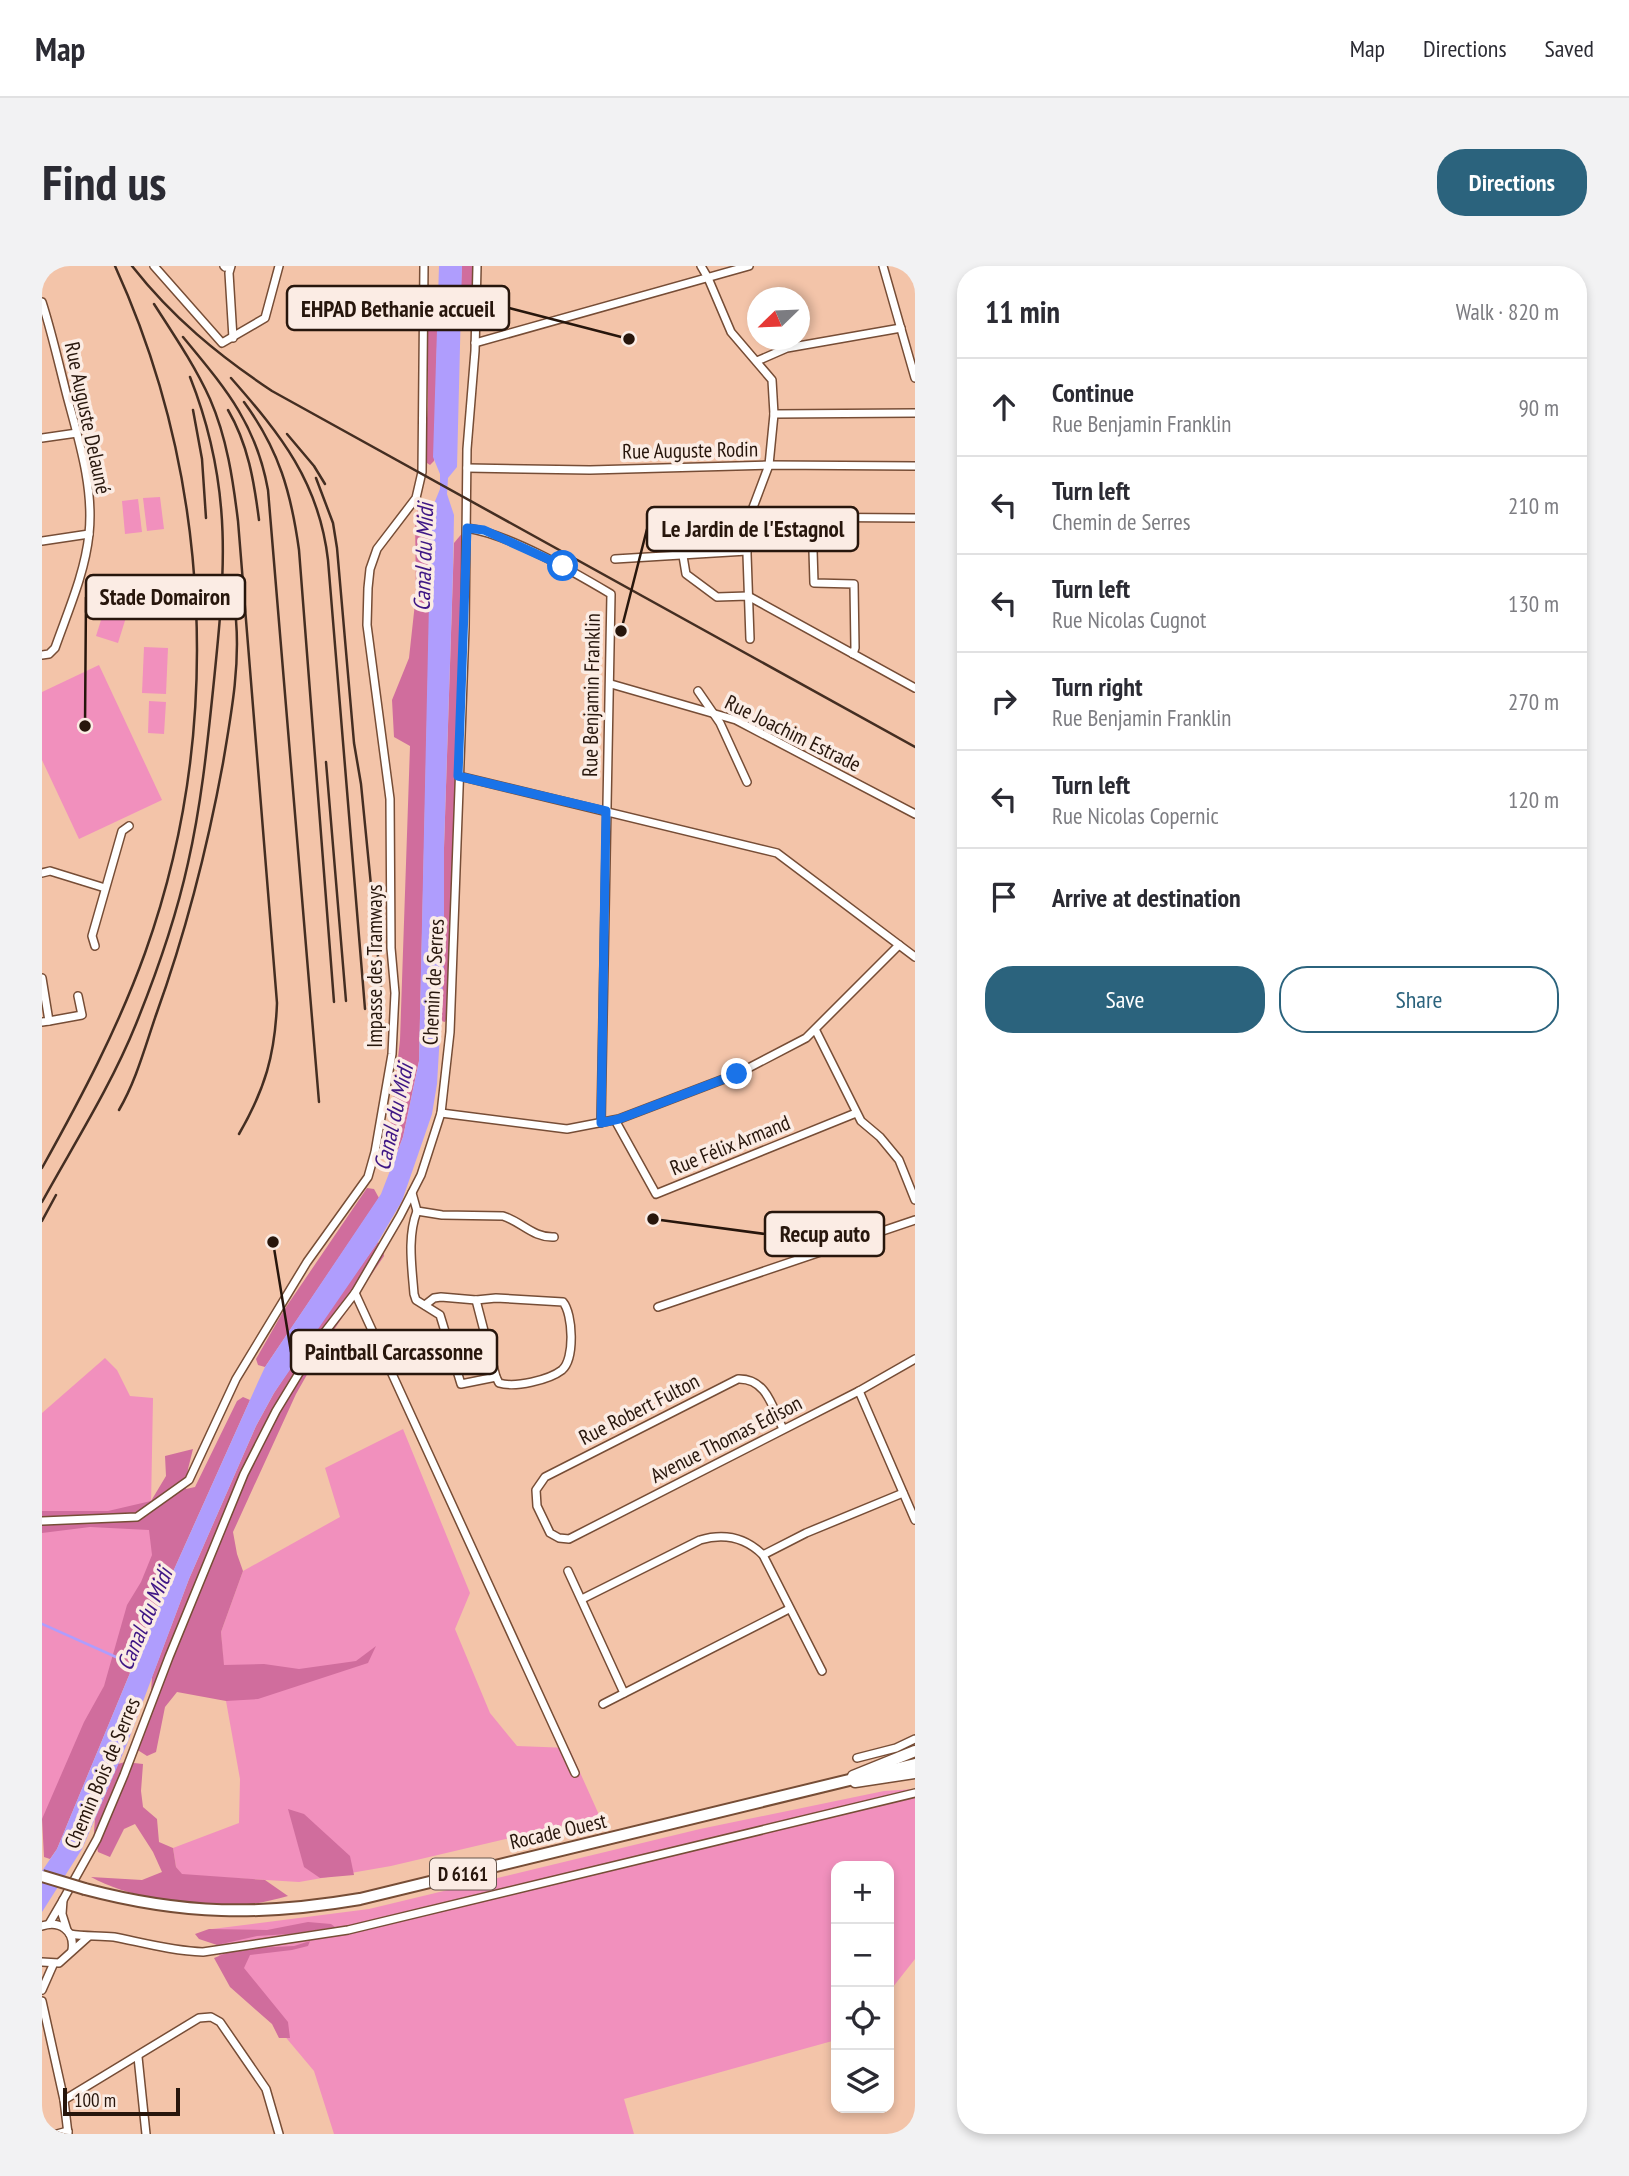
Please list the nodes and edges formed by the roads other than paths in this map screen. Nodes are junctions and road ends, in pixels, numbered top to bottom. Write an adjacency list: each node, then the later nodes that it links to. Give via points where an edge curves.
1 (155, 266): 13 (street, via 222,343)
2 (227, 266): 13 (street)
3 (279, 266): 13 (street, via 265,318)
4 (424, 266): 74 (street, Impasse des Tramways, via 420,489 377,549 368,588 368,625 390,799 395,993 392,1054 368,1177 307,1262 236,1379 189,1480 137,1517)
5 (488, 266): 9 (street)
6 (701, 266): 10 (street)
7 (749, 266): 10 (street)
8 (883, 266): 12 (street)
9 (477, 268): 14 (street, Chemin de Serres)
10 (708, 278): 14 (street); 15 (street, via 731,332)
11 (42, 302): 19 (street, Rue Auguste Delauné)
12 (901, 328): 15 (street, via 787,348); 16 (street)
13 (233, 338)
14 (475, 343): 23 (street, Chemin de Serres)
15 (757, 361): 18 (street, via 772,380)
16 (915, 378)
17 (915, 413): 18 (street)
18 (774, 414): 21 (street)
19 (77, 433): 20 (street); 28 (street, Rue Auguste Delauné, via 87,480)
20 (42, 438)
21 (769, 466): 22 (street, Rue Auguste Rodin); 23 (street, Rue Auguste Rodin); 24 (street)
22 (915, 467)
23 (467, 468): 27 (street, Chemin de Serres)
24 (749, 517): 25 (street); 30 (street)
25 (812, 518): 26 (street); 36 (street, via 814,583 854,584)
26 (915, 518)
27 (467, 528): 37 (street, Rue Benjamin Franklin, via 484,530 563,566 611,594); 41 (street, Chemin de Serres)
28 (89, 534): 29 (street); 35 (street, Rue Auguste Delauné, via 55,648)
29 (42, 541)
30 (747, 551): 31 (street); 33 (street)
31 (683, 555): 32 (street); 33 (street, via 685,574 717,597)
32 (615, 559)
33 (748, 596): 34 (street); 36 (street)
34 (750, 639)
35 (42, 654)
36 (853, 654): 38 (street)
37 (611, 684): 40 (street, Rue Joachim Estrade); 43 (street, Rue Benjamin Franklin)
38 (915, 688)
39 (698, 691): 40 (street)
40 (714, 713): 42 (street); 44 (street, Rue Joachim Estrade, via 736,720)
41 (458, 776): 43 (street); 55 (street, Chemin de Serres, via 450,1032)
42 (747, 782)
43 (606, 811): 48 (street, via 777,853); 58 (street, Rue Benjamin Franklin)
44 (915, 814)
45 (129, 826): 47 (street, via 122,831)
46 (42, 873): 47 (street, via 50,871)
47 (106, 888): 49 (street, via 92,936)
48 (900, 945): 50 (street); 54 (street)
49 (95, 946)
50 (915, 957)
51 (42, 978): 53 (street)
52 (78, 996): 53 (street, via 82,1015)
53 (45, 1021)
54 (816, 1031): 56 (street); 57 (street, via 737,1074)
55 (441, 1113): 58 (street, via 567,1129); 59 (street, Chemin de Serres)
56 (856, 1113): 57 (street, Rue Félix Armand, via 656,1194); 60 (street, via 899,1160)
57 (615, 1120): 58 (street)
58 (601, 1123)
59 (412, 1193): 61 (street); 64 (street, Chemin de Serres)
60 (915, 1200)
61 (417, 1211): 63 (street, via 503,1216 536,1235); 66 (street, via 411,1254 414,1294)
62 (915, 1220): 67 (street)
63 (554, 1237)
64 (355, 1293): 80 (street, Chemin de Serres, via 321,1337 276,1411 244,1474); 88 (street)
65 (476, 1300): 66 (street, via 434,1297); 69 (street); 69 (street, via 555,1300 569,1309 571,1335 563,1369 532,1382 505,1385)
66 (425, 1305): 69 (street, via 440,1315 461,1384)
67 (658, 1307)
68 (915, 1359): 70 (street, Avenue Thomas Edison)
69 (496, 1377)
70 (859, 1391): 71 (street, Avenue Thomas Edison); 72 (street)
71 (783, 1429): 75 (street, Avenue Thomas Edison, via 569,1539); 75 (street, Rue Robert Fulton, via 761,1386 751,1378 738,1379 545,1476 536,1490 537,1506)
72 (903, 1493): 73 (street); 76 (street)
73 (915, 1520)
74 (42, 1521)
75 (550, 1533)
76 (763, 1555): 78 (street, via 737,1538 715,1536); 79 (street)
77 (568, 1571): 78 (street)
78 (582, 1599): 82 (street)
79 (789, 1609): 81 (street); 82 (street)
80 (169, 1657): 93 (street, Chemin Bois de Serres, via 97,1839)
81 (822, 1671)
82 (624, 1693): 83 (street)
83 (603, 1704)
84 (915, 1739): 86 (street)
85 (915, 1751): 90 (main road)
86 (857, 1758)
87 (915, 1764): 90 (main road, Rocade Ouest / D 6161)
88 (575, 1773)
89 (915, 1773): 90 (main road)
90 (837, 1784): 92 (main road, Rocade Ouest / D 6161, bridge, via 315,1907 207,1910 131,1900)
91 (915, 1793): 96 (street, via 303,1939 188,1952)
92 (42, 1876)
93 (63, 1900): 94 (street, Chemin Bois de Serres); 95 (street)
94 (46, 1925): 95 (street, via 55,1924)
95 (68, 1932): 96 (street); 97 (street)
96 (88, 1937): 97 (street)
97 (72, 1951): 99 (street)
98 (42, 1962): 99 (street)
99 (53, 1965): 100 (street)
100 (42, 1990)
101 (42, 2001): 103 (street)
102 (138, 2057): 103 (street); 106 (street); 107 (street, via 199,2018 211,2017 220,2022 266,2088)
103 (64, 2100): 104 (street)
104 (68, 2132): 105 (street)
105 (57, 2134)
106 (146, 2134)
107 (279, 2134)

